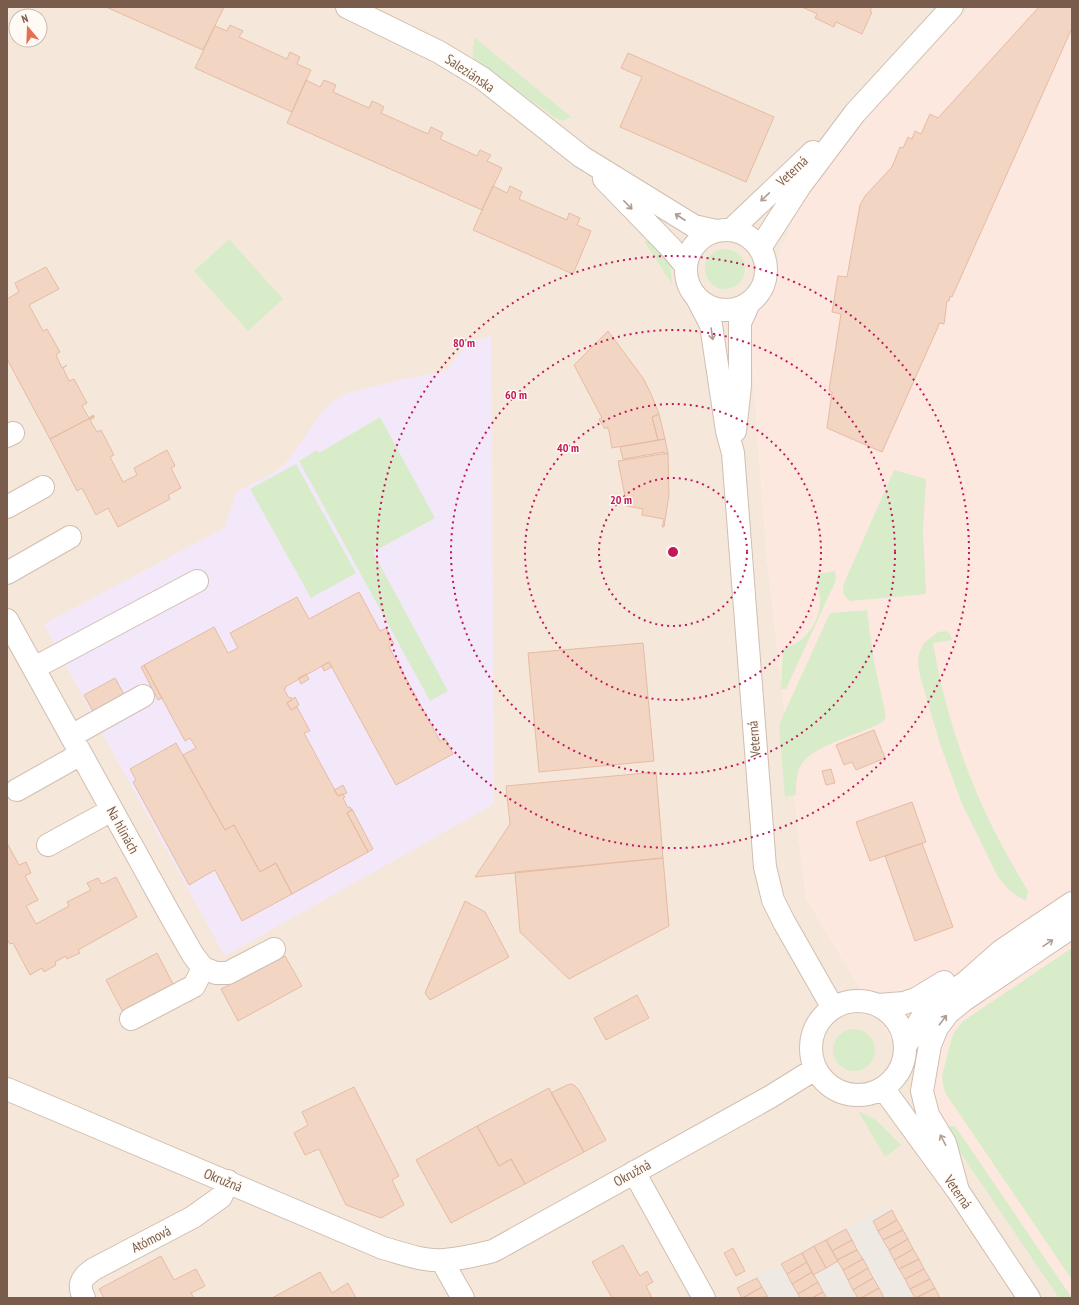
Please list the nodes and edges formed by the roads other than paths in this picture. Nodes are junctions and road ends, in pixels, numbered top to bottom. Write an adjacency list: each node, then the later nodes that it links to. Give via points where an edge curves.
1 (347, 7): 4 (street, Saleziánska, via 439,52 482,78)
2 (952, 7): 3 (street, Veterná)
3 (855, 114): 5 (street, Veterná, one-way to 5); 6 (street, Veterná, via 800,186)
4 (582, 156): 5 (street, Saleziánska, one-way to 4, via 694,226); 7 (street, Saleziánska, one-way to 7)
5 (723, 231): 6 (street, via 740,232); 7 (street, via 706,235 699,240 688,256)
6 (760, 248): 9 (street, via 764,256 766,273 761,290)
7 (686, 266): 8 (street, via 688,283)
8 (697, 298): 9 (street, via 713,308 722,310); 10 (street, Veterná, one-way to 10, via 711,325)
9 (749, 303): 10 (street, Veterná, via 740,323 740,386)
10 (733, 454): 29 (street, Veterná, via 765,867 773,900)
11 (43, 487): 12 (street)
12 (7, 508)
13 (70, 537): 14 (street)
14 (7, 573)
15 (196, 581): 17 (street)
16 (7, 620): 17 (street, Na hlinách)
17 (34, 668): 19 (street, Na hlinách)
18 (143, 696): 19 (street)
19 (76, 745): 20 (street); 21 (street, Na hlinách)
20 (17, 790)
21 (112, 810): 22 (street); 27 (street, Na hlinách, via 189,949)
22 (48, 845)
23 (1072, 903): 26 (street)
24 (1072, 927): 37 (street, one-way to 24, via 945,1143 928,1115 922,1091 930,1045 937,1028 948,1013 964,1000)
25 (274, 949): 27 (street, via 228,973 216,973)
26 (1001, 951): 28 (street, via 958,972 916,999 904,1003); 31 (street, via 966,982 927,1011)
27 (203, 968): 30 (street, via 194,986)
28 (878, 1005): 29 (street, via 855,1001); 31 (street, via 896,1020 903,1032)
29 (833, 1008): 32 (street, via 818,1022 812,1035 811,1048)
30 (131, 1019)
31 (905, 1047): 33 (street, via 899,1071)
32 (815, 1069): 33 (street, via 826,1083 841,1092 858,1095); 35 (street, Okružná, via 770,1097)
33 (883, 1088): 37 (street, Veterná)
34 (7, 1089): 36 (street, Okružná)
35 (634, 1172): 38 (street, Okružná, via 493,1251); 41 (street)
36 (228, 1182): 38 (street, Okružná, via 383,1248 414,1257); 39 (street, Atómová, via 221,1197 193,1217 85,1276 81,1283)
37 (958, 1191): 42 (street, Veterná)
38 (442, 1261): 40 (street)
39 (84, 1298)
40 (462, 1298)
41 (704, 1298)
42 (1029, 1298)

